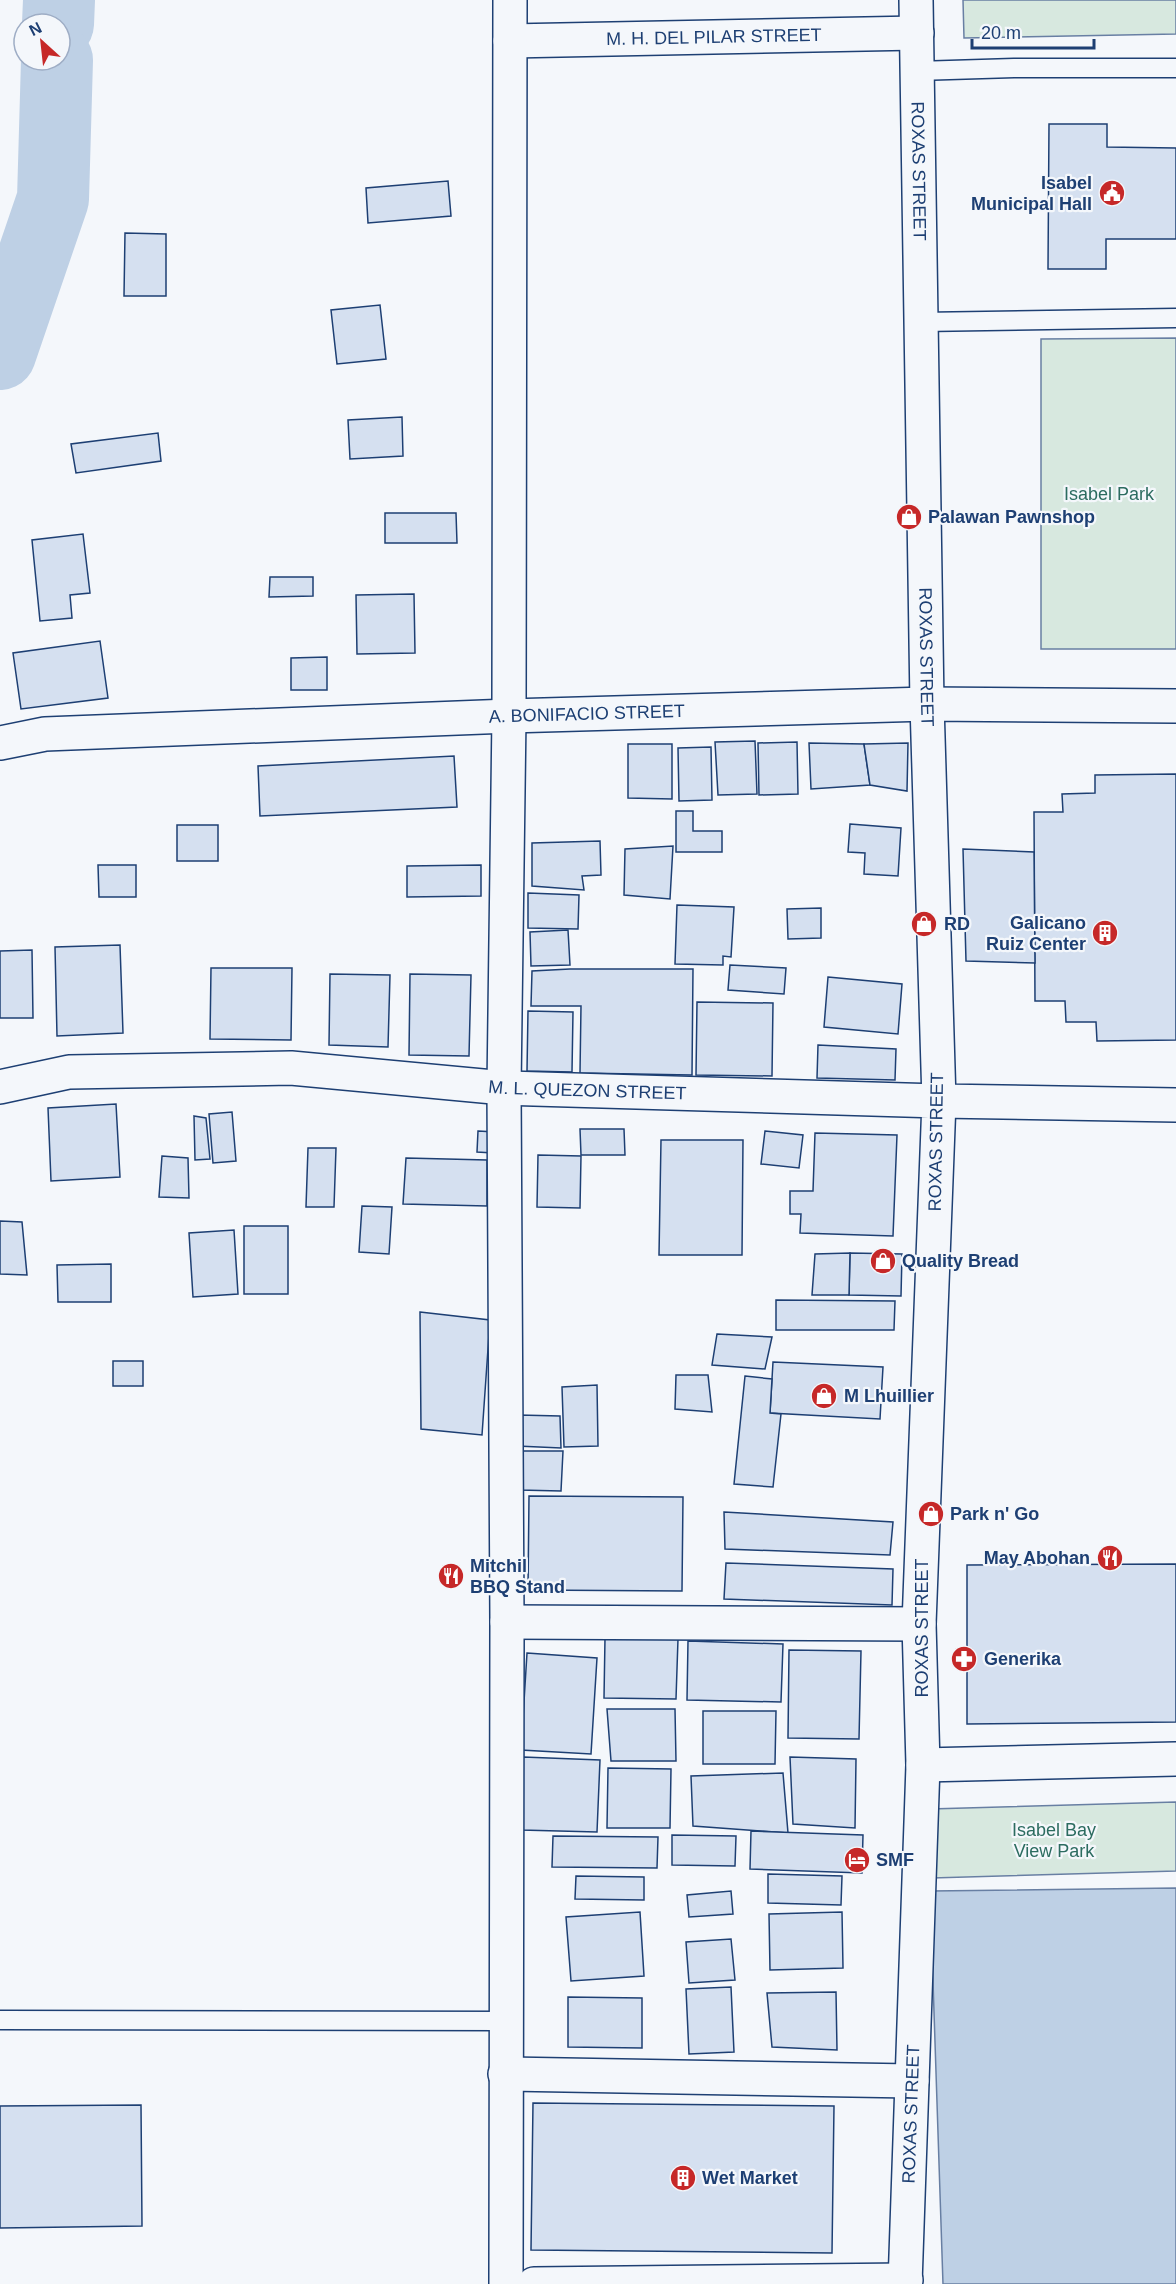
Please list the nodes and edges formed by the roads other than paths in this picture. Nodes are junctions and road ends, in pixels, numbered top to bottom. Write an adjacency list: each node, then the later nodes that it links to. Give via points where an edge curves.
1 (510, 0): 4 (street)
2 (916, 0): 3 (street, ROXAS STREET)
3 (917, 33): 4 (street, M. H. DEL PILAR STREET); 6 (street, ROXAS STREET)
4 (510, 41): 11 (street)
5 (1176, 68): 6 (lane)
6 (917, 71): 8 (street, ROXAS STREET)
7 (1176, 318): 8 (lane)
8 (921, 322): 9 (street, ROXAS STREET)
9 (927, 705): 10 (street, A. BONIFACIO STREET); 11 (street, A. BONIFACIO STREET); 15 (street, ROXAS STREET)
10 (1176, 706)
11 (508, 716): 12 (street, A. BONIFACIO STREET, via 45,735); 14 (street)
12 (0, 743)
13 (0, 1088): 14 (street, M. L. QUEZON STREET, via 69,1072 291,1068)
14 (504, 1088): 15 (street, M. L. QUEZON STREET); 17 (street)
15 (939, 1101): 16 (street, M. L. QUEZON STREET); 18 (street, ROXAS STREET)
16 (1176, 1105)
17 (507, 1622): 18 (street); 22 (street)
18 (919, 1624): 20 (street, ROXAS STREET)
19 (1176, 1759): 20 (street)
20 (923, 1765): 24 (street, ROXAS STREET)
21 (0, 2020): 22 (lane)
22 (505, 2021): 23 (street)
23 (505, 2074): 24 (street); 26 (street)
24 (912, 2080): 25 (street, ROXAS STREET)
25 (905, 2282): 27 (street)
26 (506, 2284)
27 (534, 2284)

